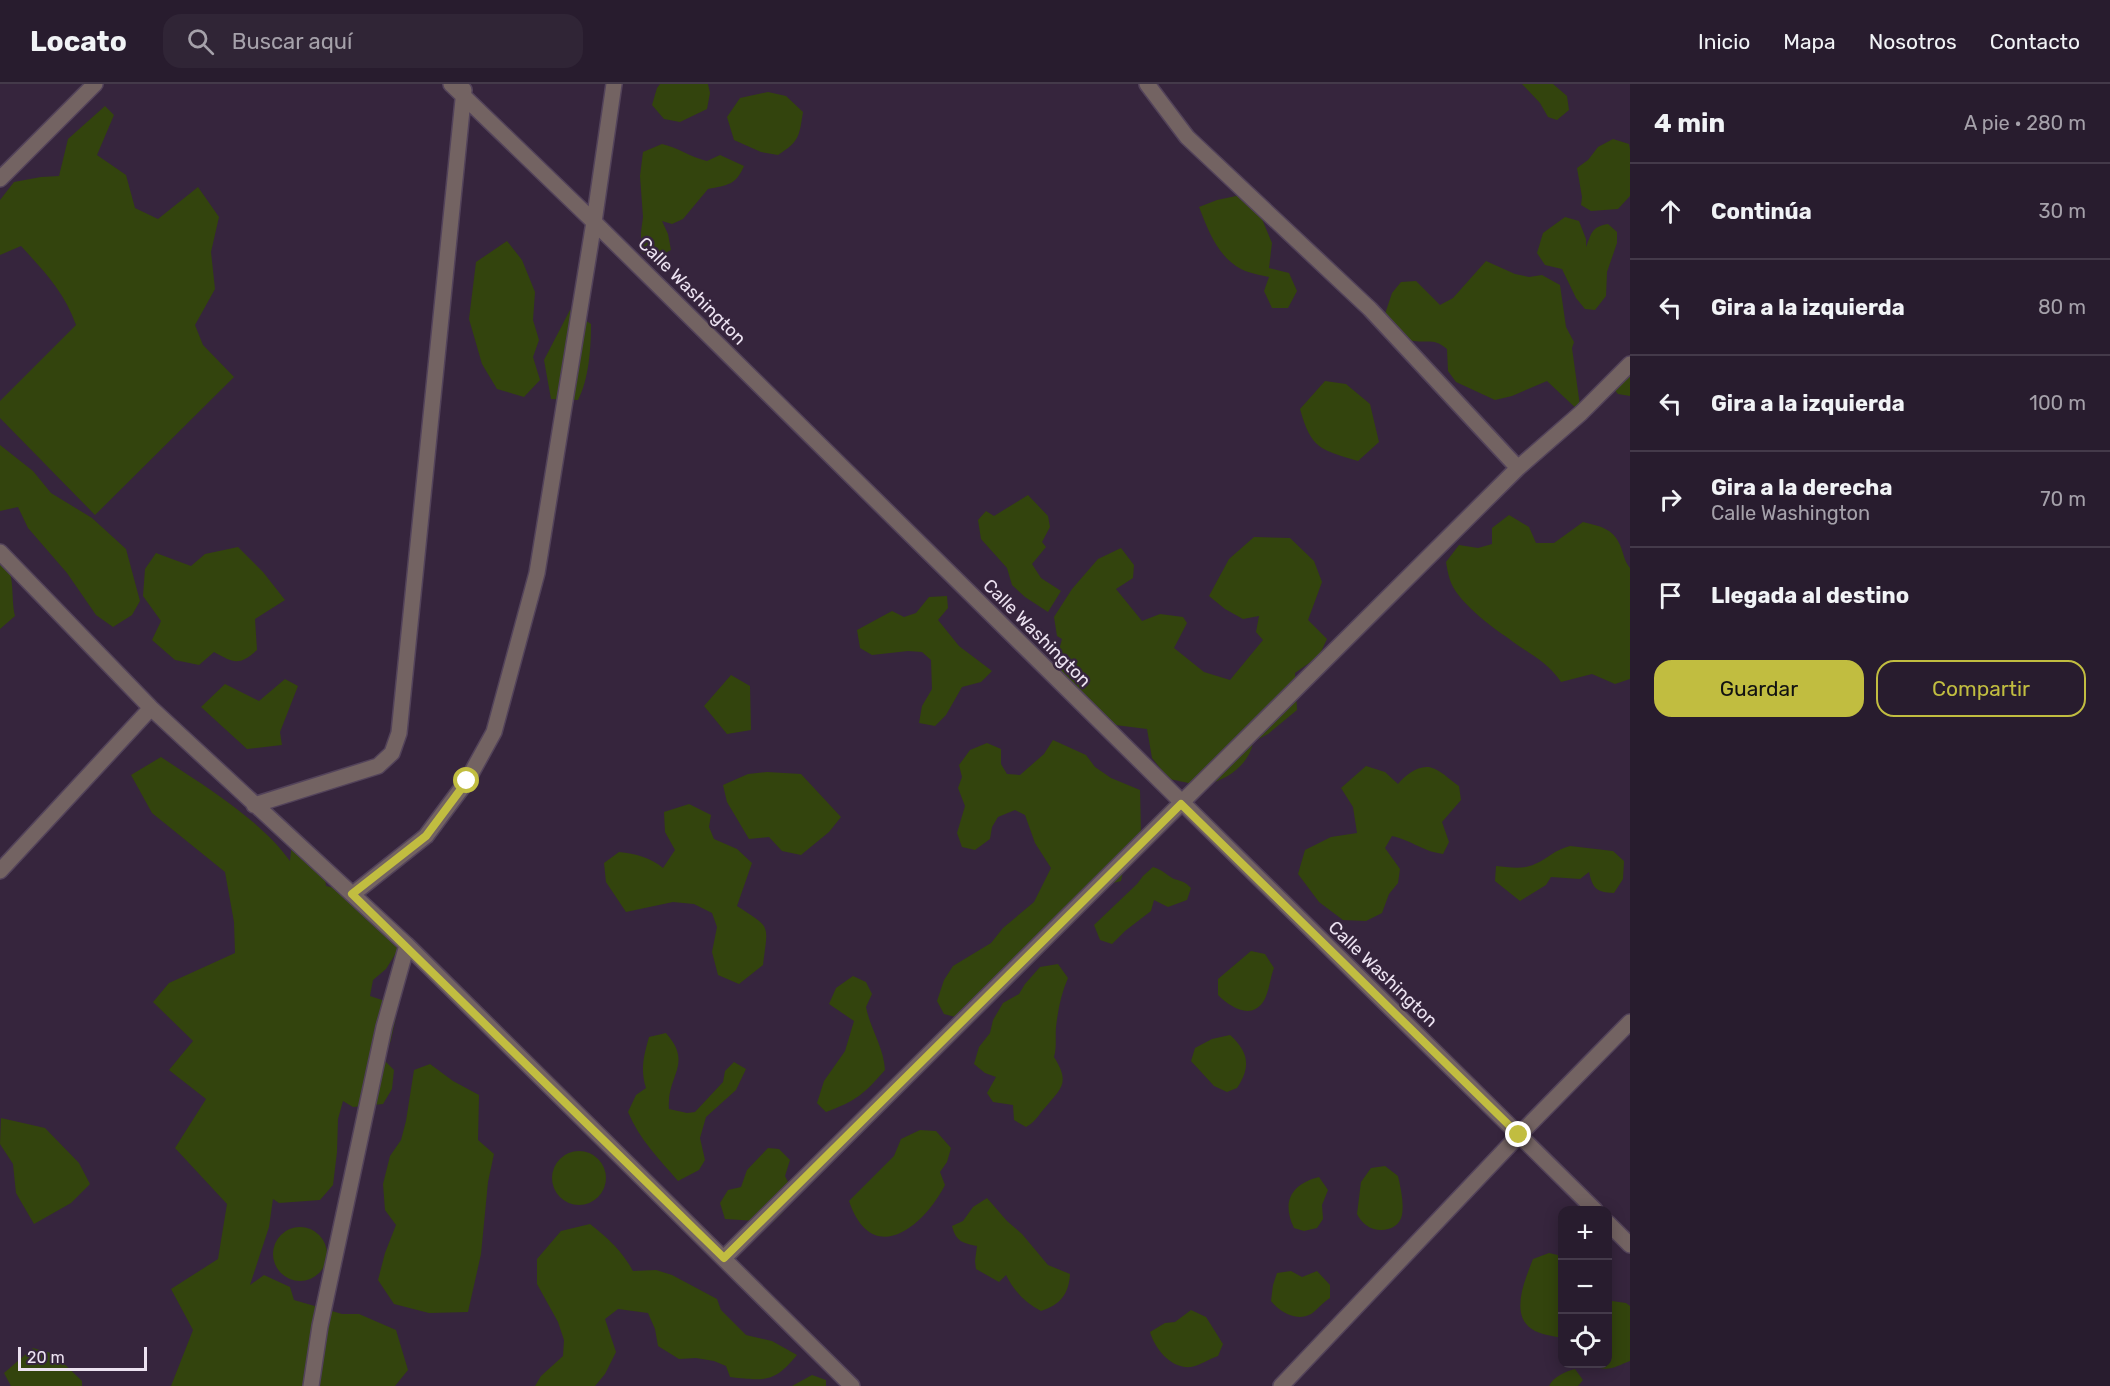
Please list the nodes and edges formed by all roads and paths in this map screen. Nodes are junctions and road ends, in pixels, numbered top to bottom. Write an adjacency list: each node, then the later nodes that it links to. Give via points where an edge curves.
1 (95, 84): 6 (street)
2 (451, 84): 5 (street, Calle Washington)
3 (614, 84): 7 (street)
4 (1147, 84): 9 (street, via 1187,137 1370,309)
5 (464, 90): 7 (street, Calle Washington); 13 (street, via 399,734 392,753 378,766)
6 (0, 179)
7 (594, 222): 12 (street, Calle Washington); 15 (street, via 537,573 494,732 467,781 426,836)
8 (1630, 364): 9 (street)
9 (1518, 468): 12 (street)
10 (0, 552): 11 (street)
11 (151, 708): 13 (street); 14 (street)
12 (1181, 804): 18 (street, Calle Washington); 22 (street)
13 (254, 805): 15 (street)
14 (0, 871)
15 (352, 894): 16 (street)
16 (407, 945): 22 (street); 23 (street, via 384,1027 320,1326)
17 (1630, 1022): 18 (street)
18 (1519, 1135): 19 (street, Calle Washington); 25 (street)
19 (1591, 1206)
20 (1612, 1227): 21 (street)
21 (1630, 1245)
22 (724, 1258): 24 (street)
23 (311, 1386)
24 (852, 1386)
25 (1281, 1386)

